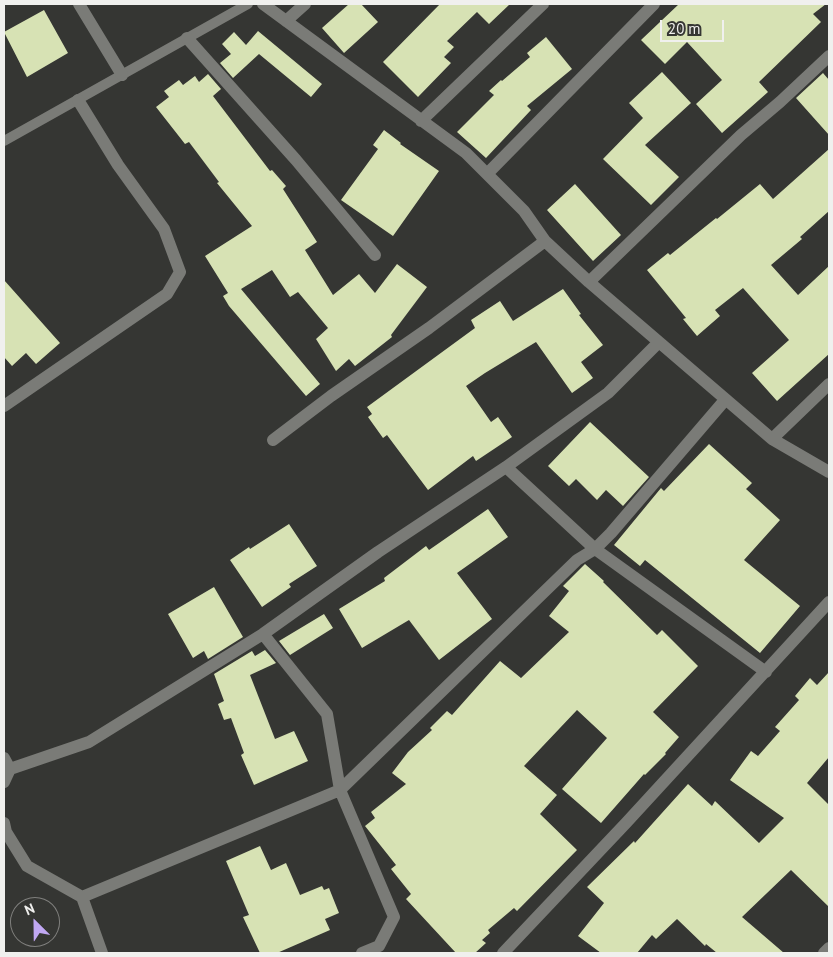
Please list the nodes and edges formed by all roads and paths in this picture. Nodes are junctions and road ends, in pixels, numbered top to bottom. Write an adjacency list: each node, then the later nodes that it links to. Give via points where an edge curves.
1 (79, 4): 10 (street)
2 (248, 4): 8 (lane)
3 (263, 4): 7 (street)
4 (305, 4): 7 (street)
5 (543, 4): 12 (street)
6 (654, 4): 14 (street)
7 (286, 21): 12 (street)
8 (188, 38): 10 (lane); 16 (street)
9 (829, 56): 17 (street, via 741,135)
10 (122, 75): 11 (lane)
11 (78, 100): 13 (lane); 21 (street, via 118,166 164,229 180,272 166,294)
12 (421, 121): 14 (street, via 466,153)
13 (4, 141)
14 (487, 174): 15 (street, via 524,211)
15 (545, 241): 17 (street); 23 (street)
16 (375, 255)
17 (589, 282): 18 (street)
18 (658, 342): 20 (street); 24 (street, via 608,393)
19 (829, 384): 22 (street)
20 (725, 400): 22 (street); 26 (street, via 611,533)
21 (4, 406)
22 (772, 439): 25 (street)
23 (273, 440)
24 (506, 467): 26 (street); 28 (street)
25 (829, 472)
26 (594, 548): 29 (street); 32 (street, via 577,560)
27 (829, 602): 29 (street)
28 (263, 634): 30 (street, via 89,742); 32 (street, via 326,714)
29 (766, 672): 38 (street)
30 (7, 764): 31 (street)
31 (4, 782)
32 (340, 790): 34 (street); 37 (street, via 394,916 379,946)
33 (4, 823): 34 (street, via 27,866)
34 (82, 898): 36 (street)
35 (829, 948): 39 (street)
36 (102, 953)
37 (362, 953)
38 (503, 953)
39 (824, 953)

